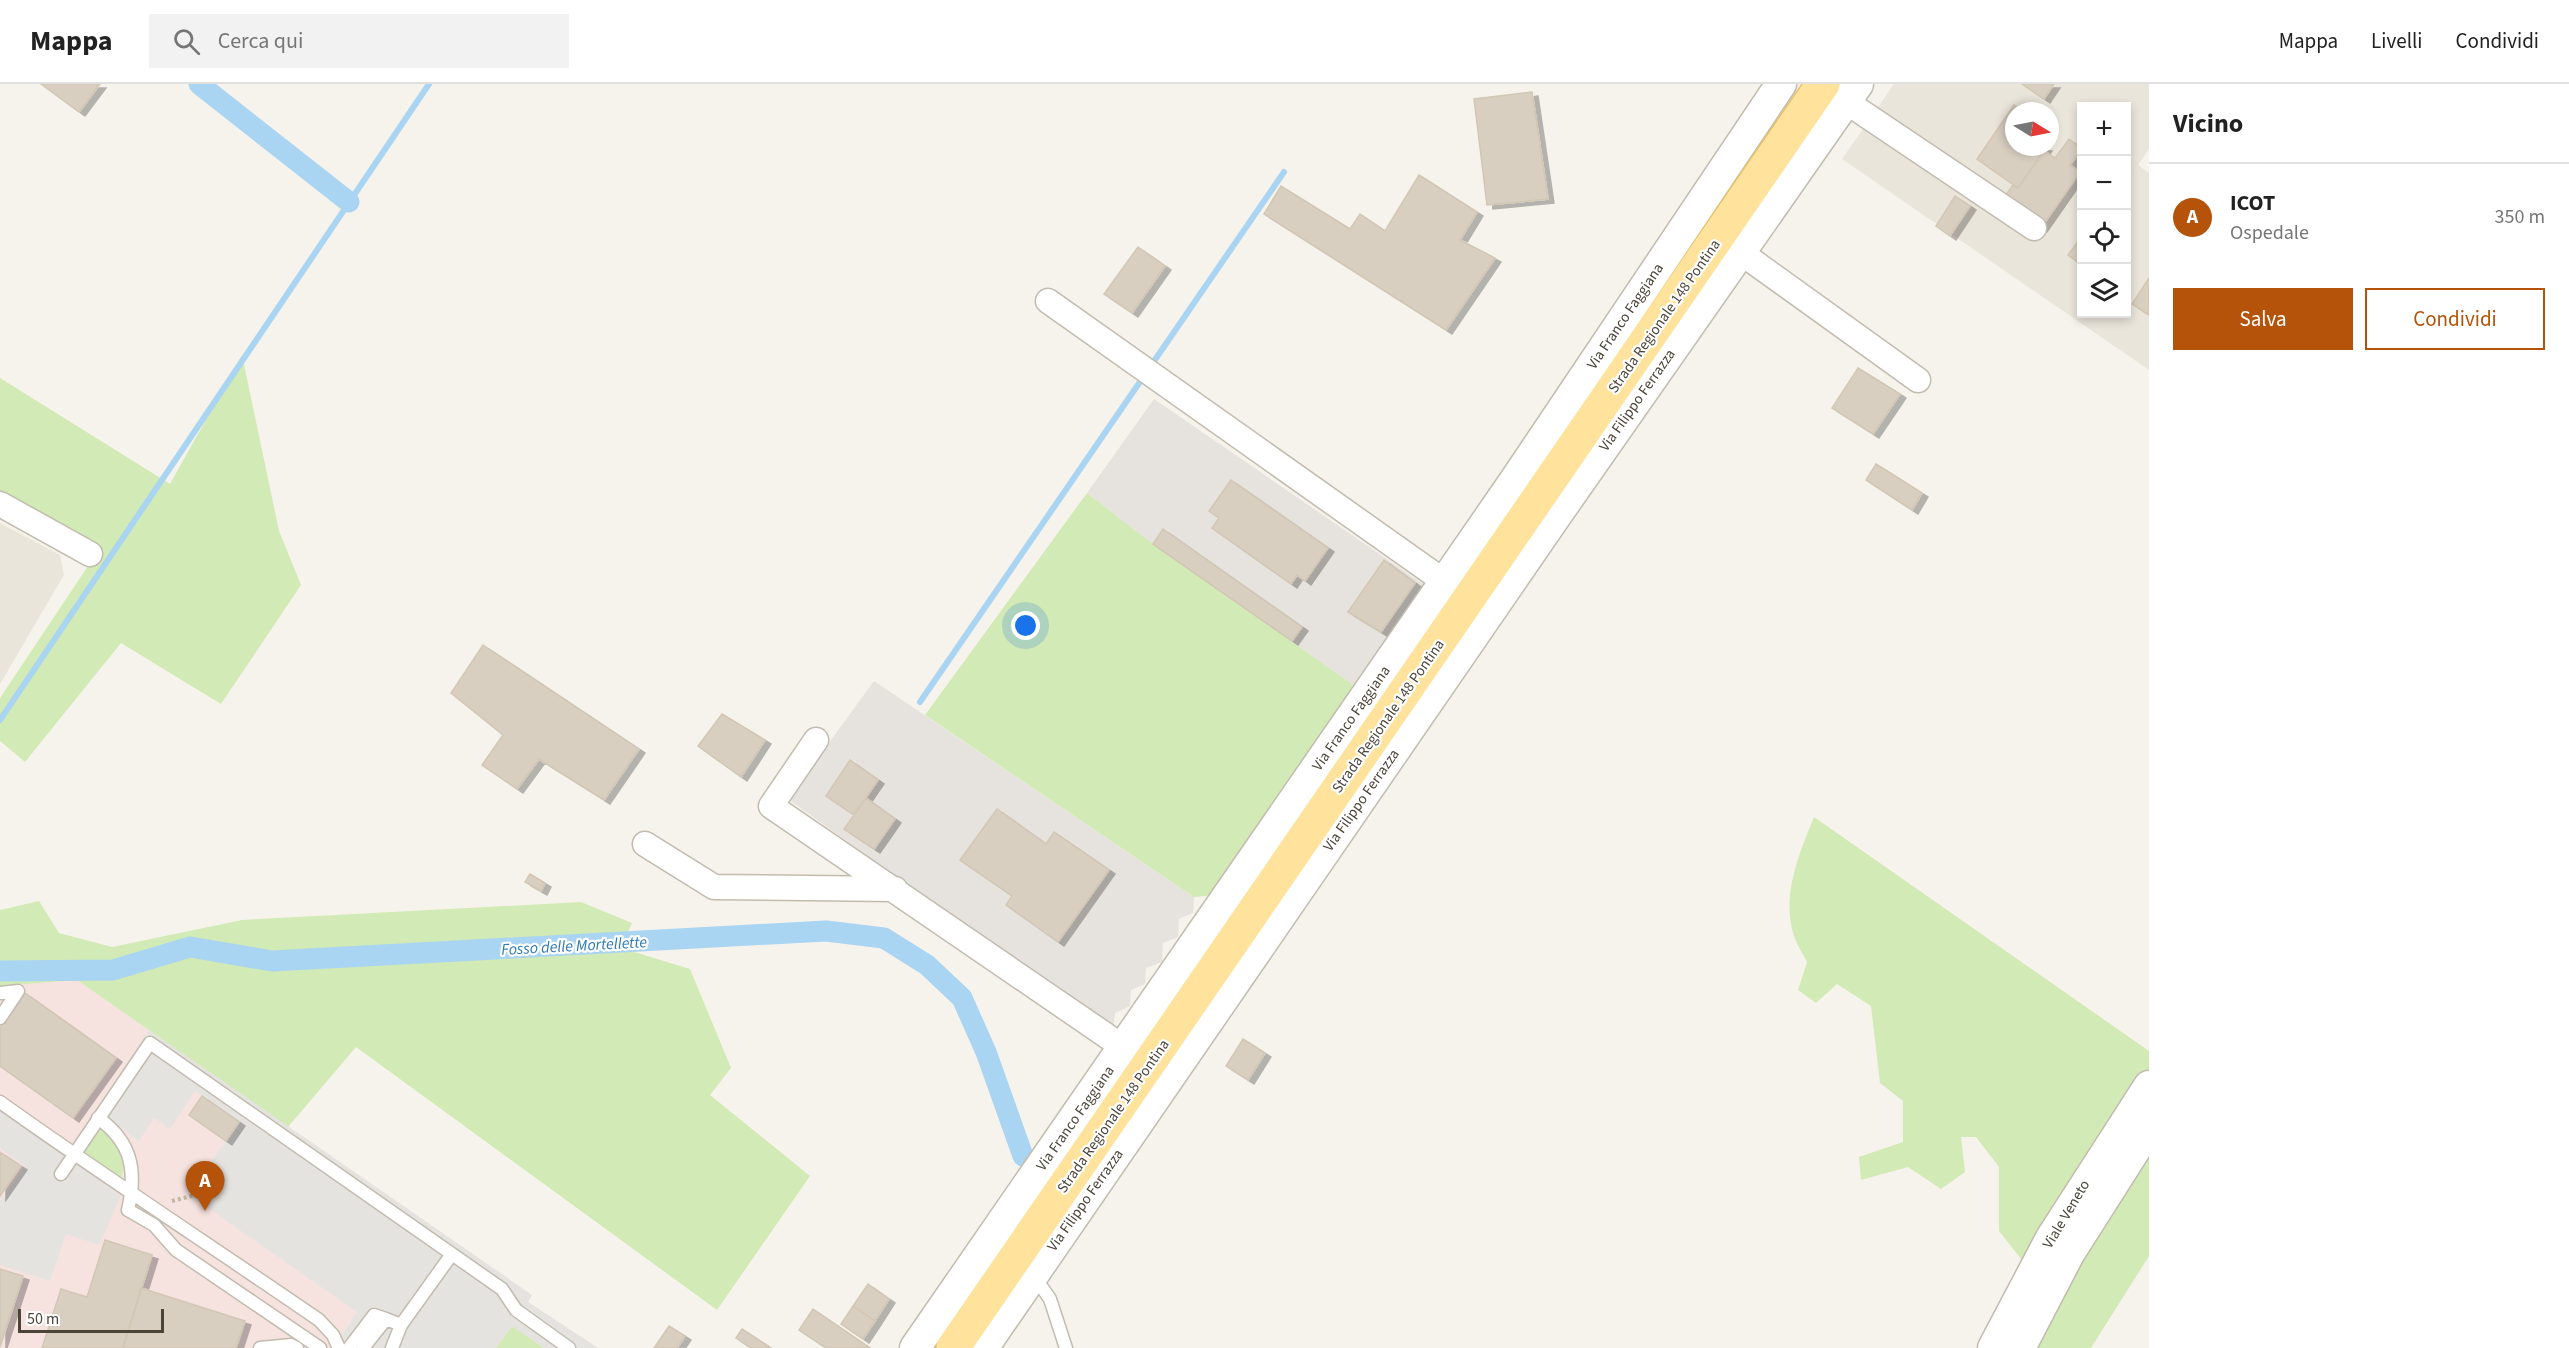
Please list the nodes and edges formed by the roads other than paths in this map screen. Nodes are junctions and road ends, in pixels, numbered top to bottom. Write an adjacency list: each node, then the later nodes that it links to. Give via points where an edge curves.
1 (1780, 84): 9 (street, Via Franco Faggiana)
2 (1842, 90): 3 (street); 4 (street, Via Filippo Ferrazza); 36 (main road, Strada Regionale 148 Pontina)
3 (2034, 228)
4 (1740, 252): 6 (street); 24 (street, Via Filippo Ferrazza)
5 (1048, 301): 9 (street)
6 (1918, 380)
7 (0, 504): 8 (street)
8 (90, 554)
9 (1444, 582): 15 (street, Via Franco Faggiana)
10 (816, 740): 12 (street, via 771,806)
11 (645, 844): 12 (street, via 714,887)
12 (895, 889): 15 (street)
13 (0, 993): 14 (lane, via 18,991)
14 (0, 1018)
15 (1123, 1047): 35 (street, Via Franco Faggiana)
16 (2149, 1086): 39 (street, Viale Veneto, via 2051,1238)
17 (0, 1102): 20 (lane)
18 (98, 1118): 20 (lane); 22 (lane, via 115,1130 124,1143); 23 (lane, via 150,1043)
19 (2149, 1128): 40 (street, Viale Veneto, via 2074,1245)
20 (74, 1155): 21 (lane); 22 (lane)
21 (61, 1174)
22 (132, 1192): 29 (lane, via 128,1210 154,1226 176,1251); 30 (lane, via 319,1320)
23 (452, 1254): 26 (lane); 34 (lane, via 502,1289 516,1311)
24 (1033, 1275): 37 (street, Via Filippo Ferrazza); 38 (lane, via 1050,1299)
25 (386, 1319): 26 (lane); 31 (lane, via 374,1315); 32 (lane)
26 (401, 1324): 33 (lane)
27 (260, 1348): 28 (lane)
28 (297, 1348)
29 (321, 1348)
30 (339, 1348)
31 (349, 1348)
32 (363, 1348)
33 (392, 1348)
34 (569, 1348)
35 (915, 1348)
36 (953, 1348)
37 (983, 1348)
38 (1066, 1348)
39 (1993, 1348)
40 (2020, 1348)

